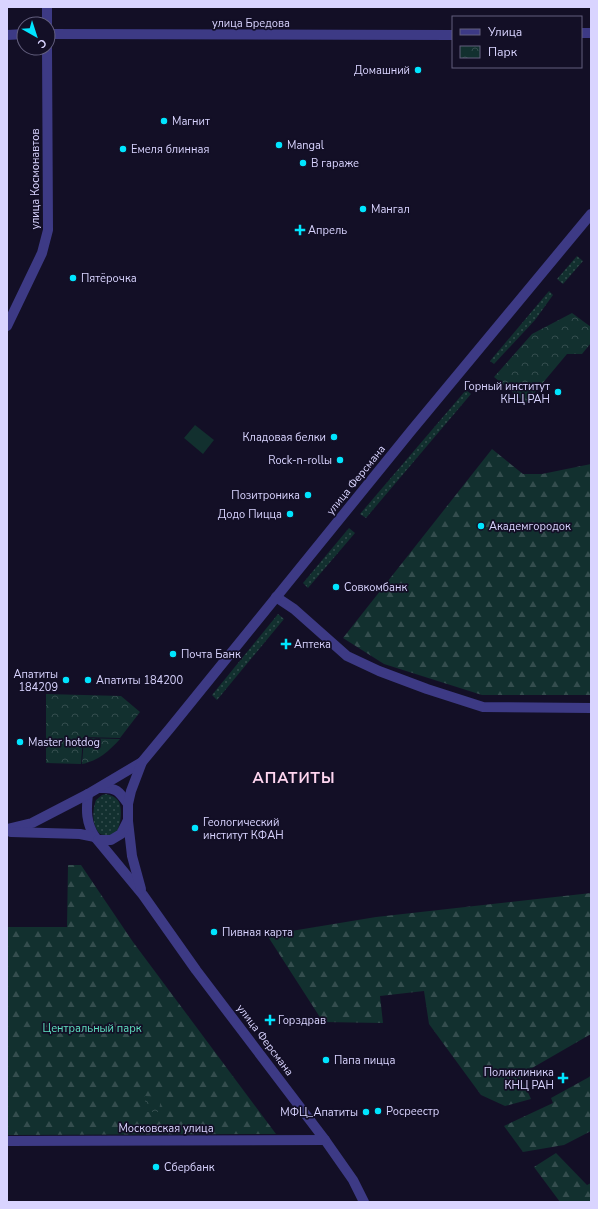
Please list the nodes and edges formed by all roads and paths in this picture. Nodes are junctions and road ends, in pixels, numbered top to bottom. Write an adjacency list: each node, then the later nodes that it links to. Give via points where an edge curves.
1 (56, 34): 2 (street, улица Бредова)
2 (452, 35)
3 (47, 56): 5 (street, улица Космонавтов, via 48,230 42,253)
4 (591, 214): 6 (street, улица Ферсмана)
5 (7, 326)
6 (276, 597): 7 (street, via 347,656 427,689 483,707); 8 (street, улица Ферсмана)
7 (591, 708)
8 (142, 762): 9 (street, улица Ферсмана); 11 (street, улица Ферсмана)
9 (98, 788): 10 (street); 11 (street, via 112,787)
10 (88, 794): 13 (street, via 32,823); 14 (street, via 86,816)
11 (128, 804): 12 (street)
12 (128, 820): 14 (street, via 121,834 111,840); 15 (street, улица Ферсмана, via 132,856)
13 (7, 830): 14 (street, via 80,834)
14 (96, 839): 15 (street, улица Ферсмана)
15 (143, 895): 16 (street, улица Ферсмана, via 196,970)
16 (325, 1140): 17 (street, Московская улица); 18 (street, улица Ферсмана, via 353,1180)
17 (7, 1141)
18 (364, 1202)

